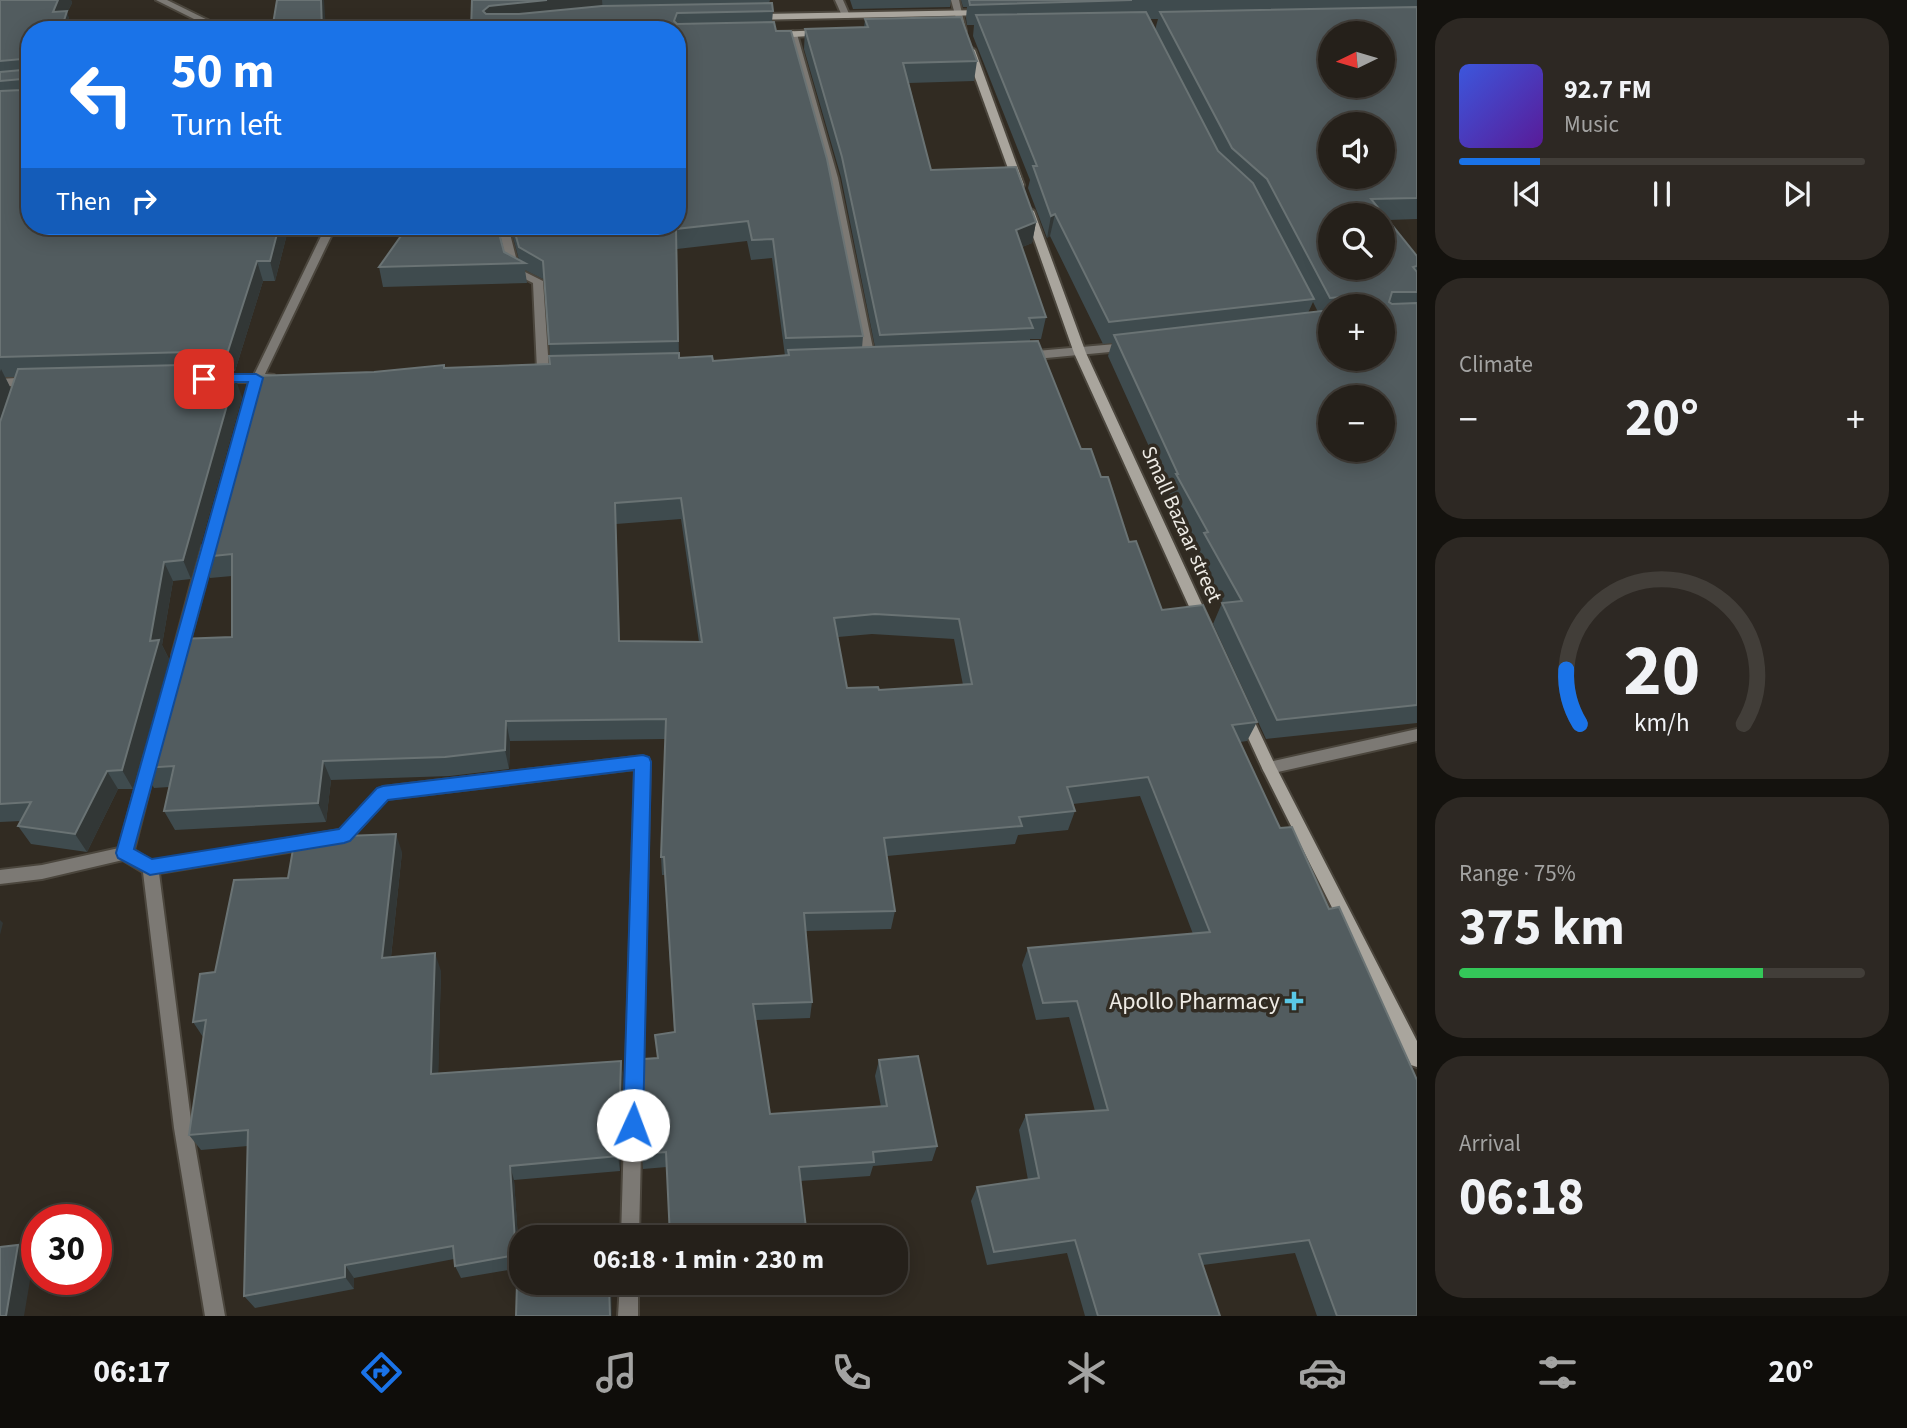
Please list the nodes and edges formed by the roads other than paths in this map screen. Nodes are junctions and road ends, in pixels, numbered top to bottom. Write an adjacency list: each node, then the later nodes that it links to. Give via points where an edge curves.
1 (160, 0): 8 (street)
2 (839, 0): 6 (street)
3 (955, 0): 5 (street)
4 (999, 13): 5 (main road)
5 (959, 14): 6 (main road); 9 (street)
6 (846, 16): 7 (main road)
7 (752, 17)
8 (205, 21)
9 (963, 30): 16 (main road, Small Bazaar street)
10 (829, 33): 11 (main road)
11 (793, 34): 12 (main road); 20 (street, via 833,178)
12 (767, 35)
13 (327, 235): 25 (street)
14 (505, 235): 22 (street, via 514,271 538,281)
15 (1136, 346): 16 (street)
16 (1080, 353): 17 (street); 33 (main road, Small Bazaar street)
17 (1015, 356)
18 (883, 362): 20 (street)
19 (857, 363): 20 (street)
20 (870, 363)
21 (529, 370): 22 (street)
22 (543, 370): 23 (street)
23 (556, 370)
24 (284, 377): 25 (street)
25 (256, 378): 26 (street); 31 (street)
26 (201, 379)
27 (50, 381): 28 (street)
28 (22, 382): 29 (street); 30 (street)
29 (0, 383)
30 (18, 395)
31 (249, 404)
32 (213, 530): 34 (street)
33 (1213, 642)
34 (175, 669)
35 (1241, 705): 38 (main road)
36 (1417, 734): 38 (street)
37 (153, 748): 39 (street)
38 (1269, 768): 42 (main road)
39 (125, 853): 40 (street); 41 (street)
40 (150, 867): 43 (street, via 344,836 383,793 643,762); 45 (street, via 183,1128)
41 (0, 877)
42 (1417, 1059)
43 (630, 1225)
44 (629, 1295): 46 (street)
45 (215, 1316)
46 (628, 1316)

